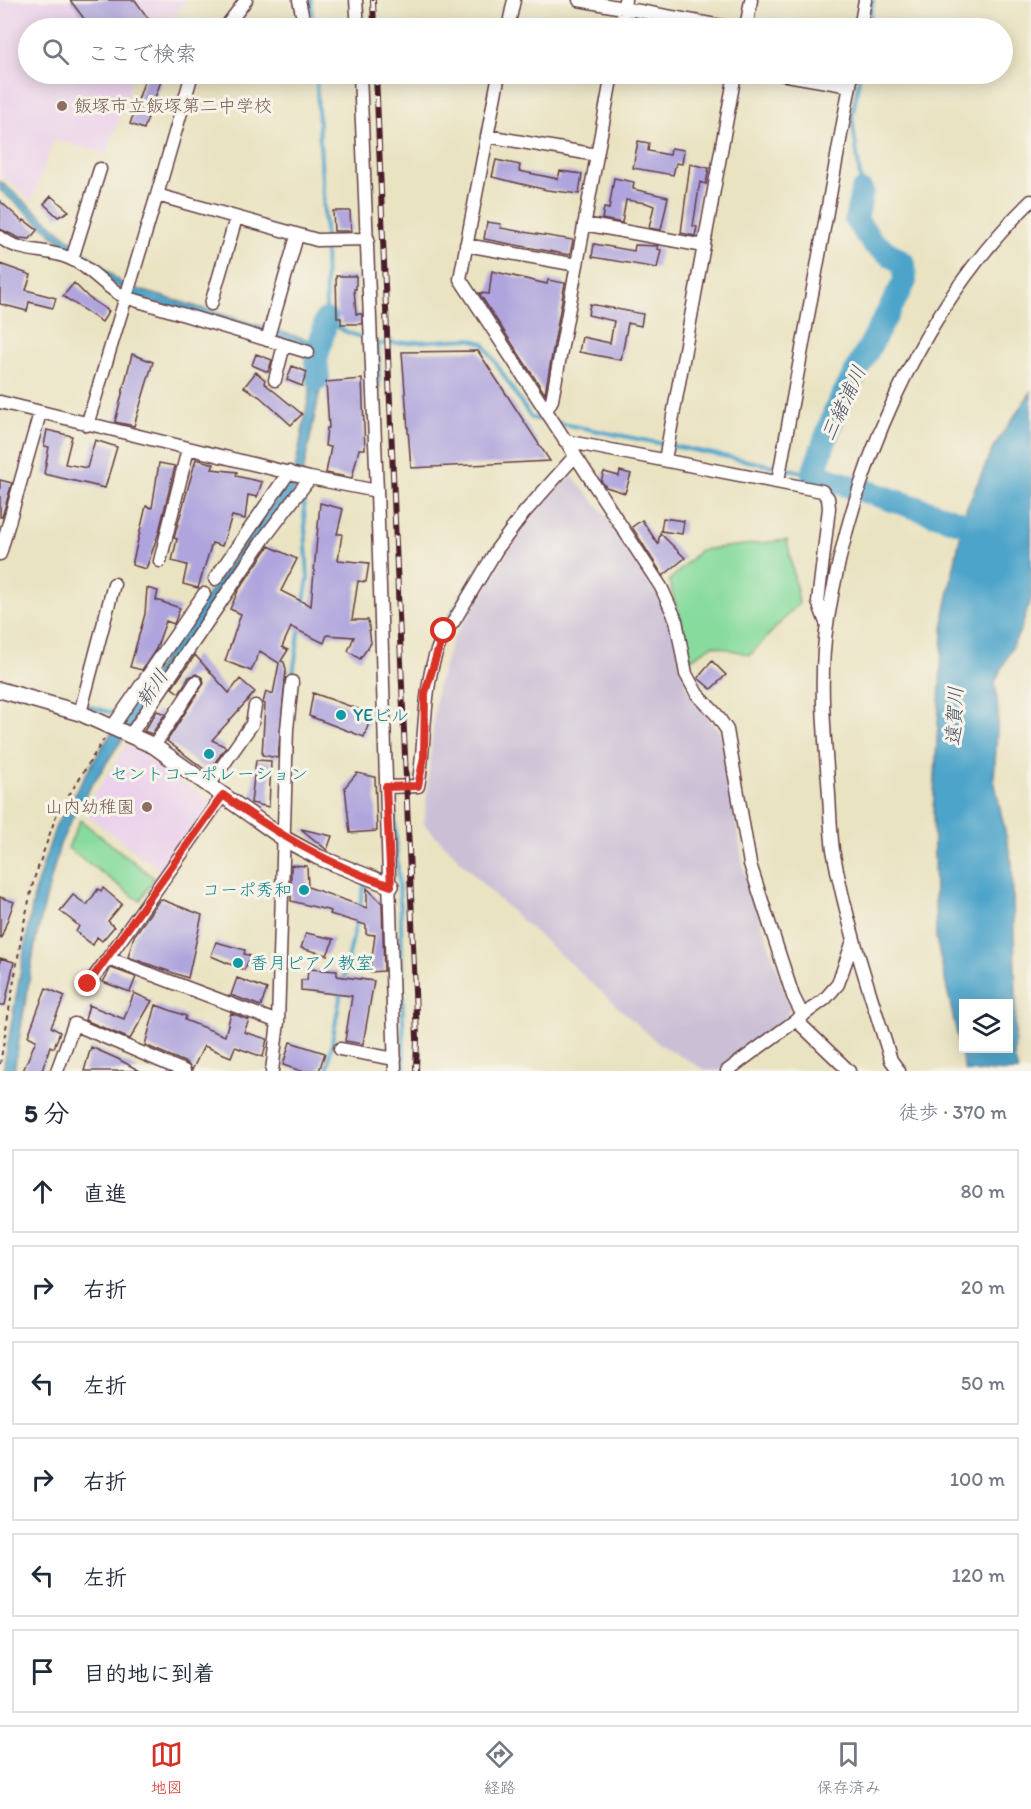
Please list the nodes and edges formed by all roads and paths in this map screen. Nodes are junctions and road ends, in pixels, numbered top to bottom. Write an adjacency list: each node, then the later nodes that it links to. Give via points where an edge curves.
1 (246, 0): 9 (street)
2 (299, 0): 10 (street)
3 (356, 0): 11 (street)
4 (514, 0): 12 (street)
5 (579, 0): 8 (street)
6 (751, 0): 14 (street)
7 (865, 0): 15 (street)
8 (624, 4): 13 (street)
9 (232, 18)
10 (303, 18)
11 (357, 18)
12 (510, 18)
13 (687, 18)
14 (748, 18)
15 (862, 18)
16 (189, 84): 25 (street)
17 (360, 84): 31 (street)
18 (498, 84): 22 (street)
19 (610, 84): 23 (street)
20 (733, 84): 33 (street)
21 (850, 84): 51 (street)
22 (487, 136): 23 (street); 32 (street)
23 (597, 155): 28 (street)
24 (100, 169): 34 (street)
25 (157, 195): 27 (street); 36 (street)
26 (1031, 201): 58 (street, via 959,284 935,320 901,388 876,446 844,543)
27 (236, 218): 29 (street); 37 (street)
28 (584, 224): 33 (street); 35 (street)
29 (297, 236): 31 (street, via 331,241); 38 (street)
30 (0, 237): 34 (street, via 9,244)
31 (368, 239): 52 (street)
32 (466, 245): 35 (street); 43 (street, via 460,279)
33 (704, 246): 49 (street)
34 (72, 257): 36 (street, via 114,292)
35 (577, 265): 43 (street, via 552,400)
36 (127, 292): 38 (street); 45 (street)
37 (211, 304)
38 (268, 335): 39 (street)
39 (284, 345): 40 (street); 41 (street)
40 (308, 352)
41 (274, 380)
42 (0, 402): 44 (street)
43 (546, 411): 46 (street)
44 (40, 413): 45 (street); 53 (street)
45 (87, 425): 47 (street)
46 (565, 441): 48 (street); 49 (street)
47 (188, 448): 50 (street); 54 (street)
48 (575, 456): 67 (street, via 497,549 444,631 425,693 424,757 418,786); 74 (street, via 661,587 676,620 686,674 727,730 750,864)
49 (665, 460): 51 (street)
50 (299, 475): 52 (street); 55 (street); 64 (street, via 265,537)
51 (778, 481): 58 (street, via 817,488 828,498 818,602)
52 (377, 491): 67 (street)
53 (0, 554)
54 (160, 561)
55 (215, 579)
56 (114, 584): 63 (street)
57 (204, 594): 64 (street)
58 (827, 626): 71 (street, via 823,713 833,848)
59 (196, 682): 65 (street)
60 (292, 682): 69 (street)
61 (0, 690): 63 (street)
62 (255, 706): 66 (street, via 252,724)
63 (80, 713): 64 (street)
64 (122, 730): 65 (street); 77 (path, via 56,816 44,846 23,927)
65 (154, 746): 66 (street)
66 (209, 785): 68 (street)
67 (391, 787): 70 (street)
68 (223, 795): 69 (street); 72 (street)
69 (283, 838): 70 (street, via 318,857); 75 (street)
70 (391, 886): 78 (street)
71 (853, 941): 74 (street, via 838,984); 84 (street, via 891,1059)
72 (108, 958): 73 (street); 75 (street)
73 (88, 984)
74 (800, 1018): 82 (street); 83 (street)
75 (278, 1022): 81 (street)
76 (340, 1049): 78 (street)
77 (0, 1064)
78 (395, 1065)
79 (57, 1071): 80 (street, via 74,1024)
80 (184, 1071)
81 (272, 1071)
82 (727, 1071)
83 (849, 1071)
84 (899, 1071)

